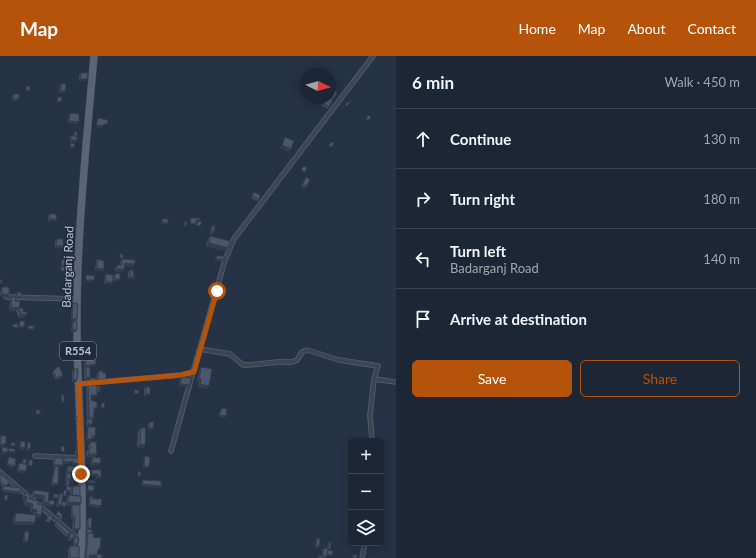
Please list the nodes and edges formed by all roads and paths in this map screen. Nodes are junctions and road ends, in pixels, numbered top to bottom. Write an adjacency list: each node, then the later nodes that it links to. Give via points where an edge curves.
1 (94, 56): 4 (main road, Badarganj Road / R554, via 79,245)
2 (373, 56): 5 (street, via 234,240 225,260)
3 (6, 298): 4 (street)
4 (78, 299): 9 (main road, Badarganj Road / R554)
5 (200, 349): 6 (street); 7 (street, via 230,354 243,365 292,362 307,350 339,360 378,366)
6 (194, 372): 9 (street); 11 (street)
7 (374, 379): 8 (street); 10 (street, via 370,415)
8 (396, 382)
9 (79, 384): 13 (main road, Badarganj Road / R554)
10 (372, 438)
11 (172, 451)
12 (35, 456): 13 (street)
13 (81, 458): 15 (main road, Badarganj Road / R554)
14 (1, 474): 15 (street)
15 (82, 541): 17 (main road, Badarganj Road / R554)
16 (364, 546): 18 (street)
17 (80, 558)
18 (362, 558)

